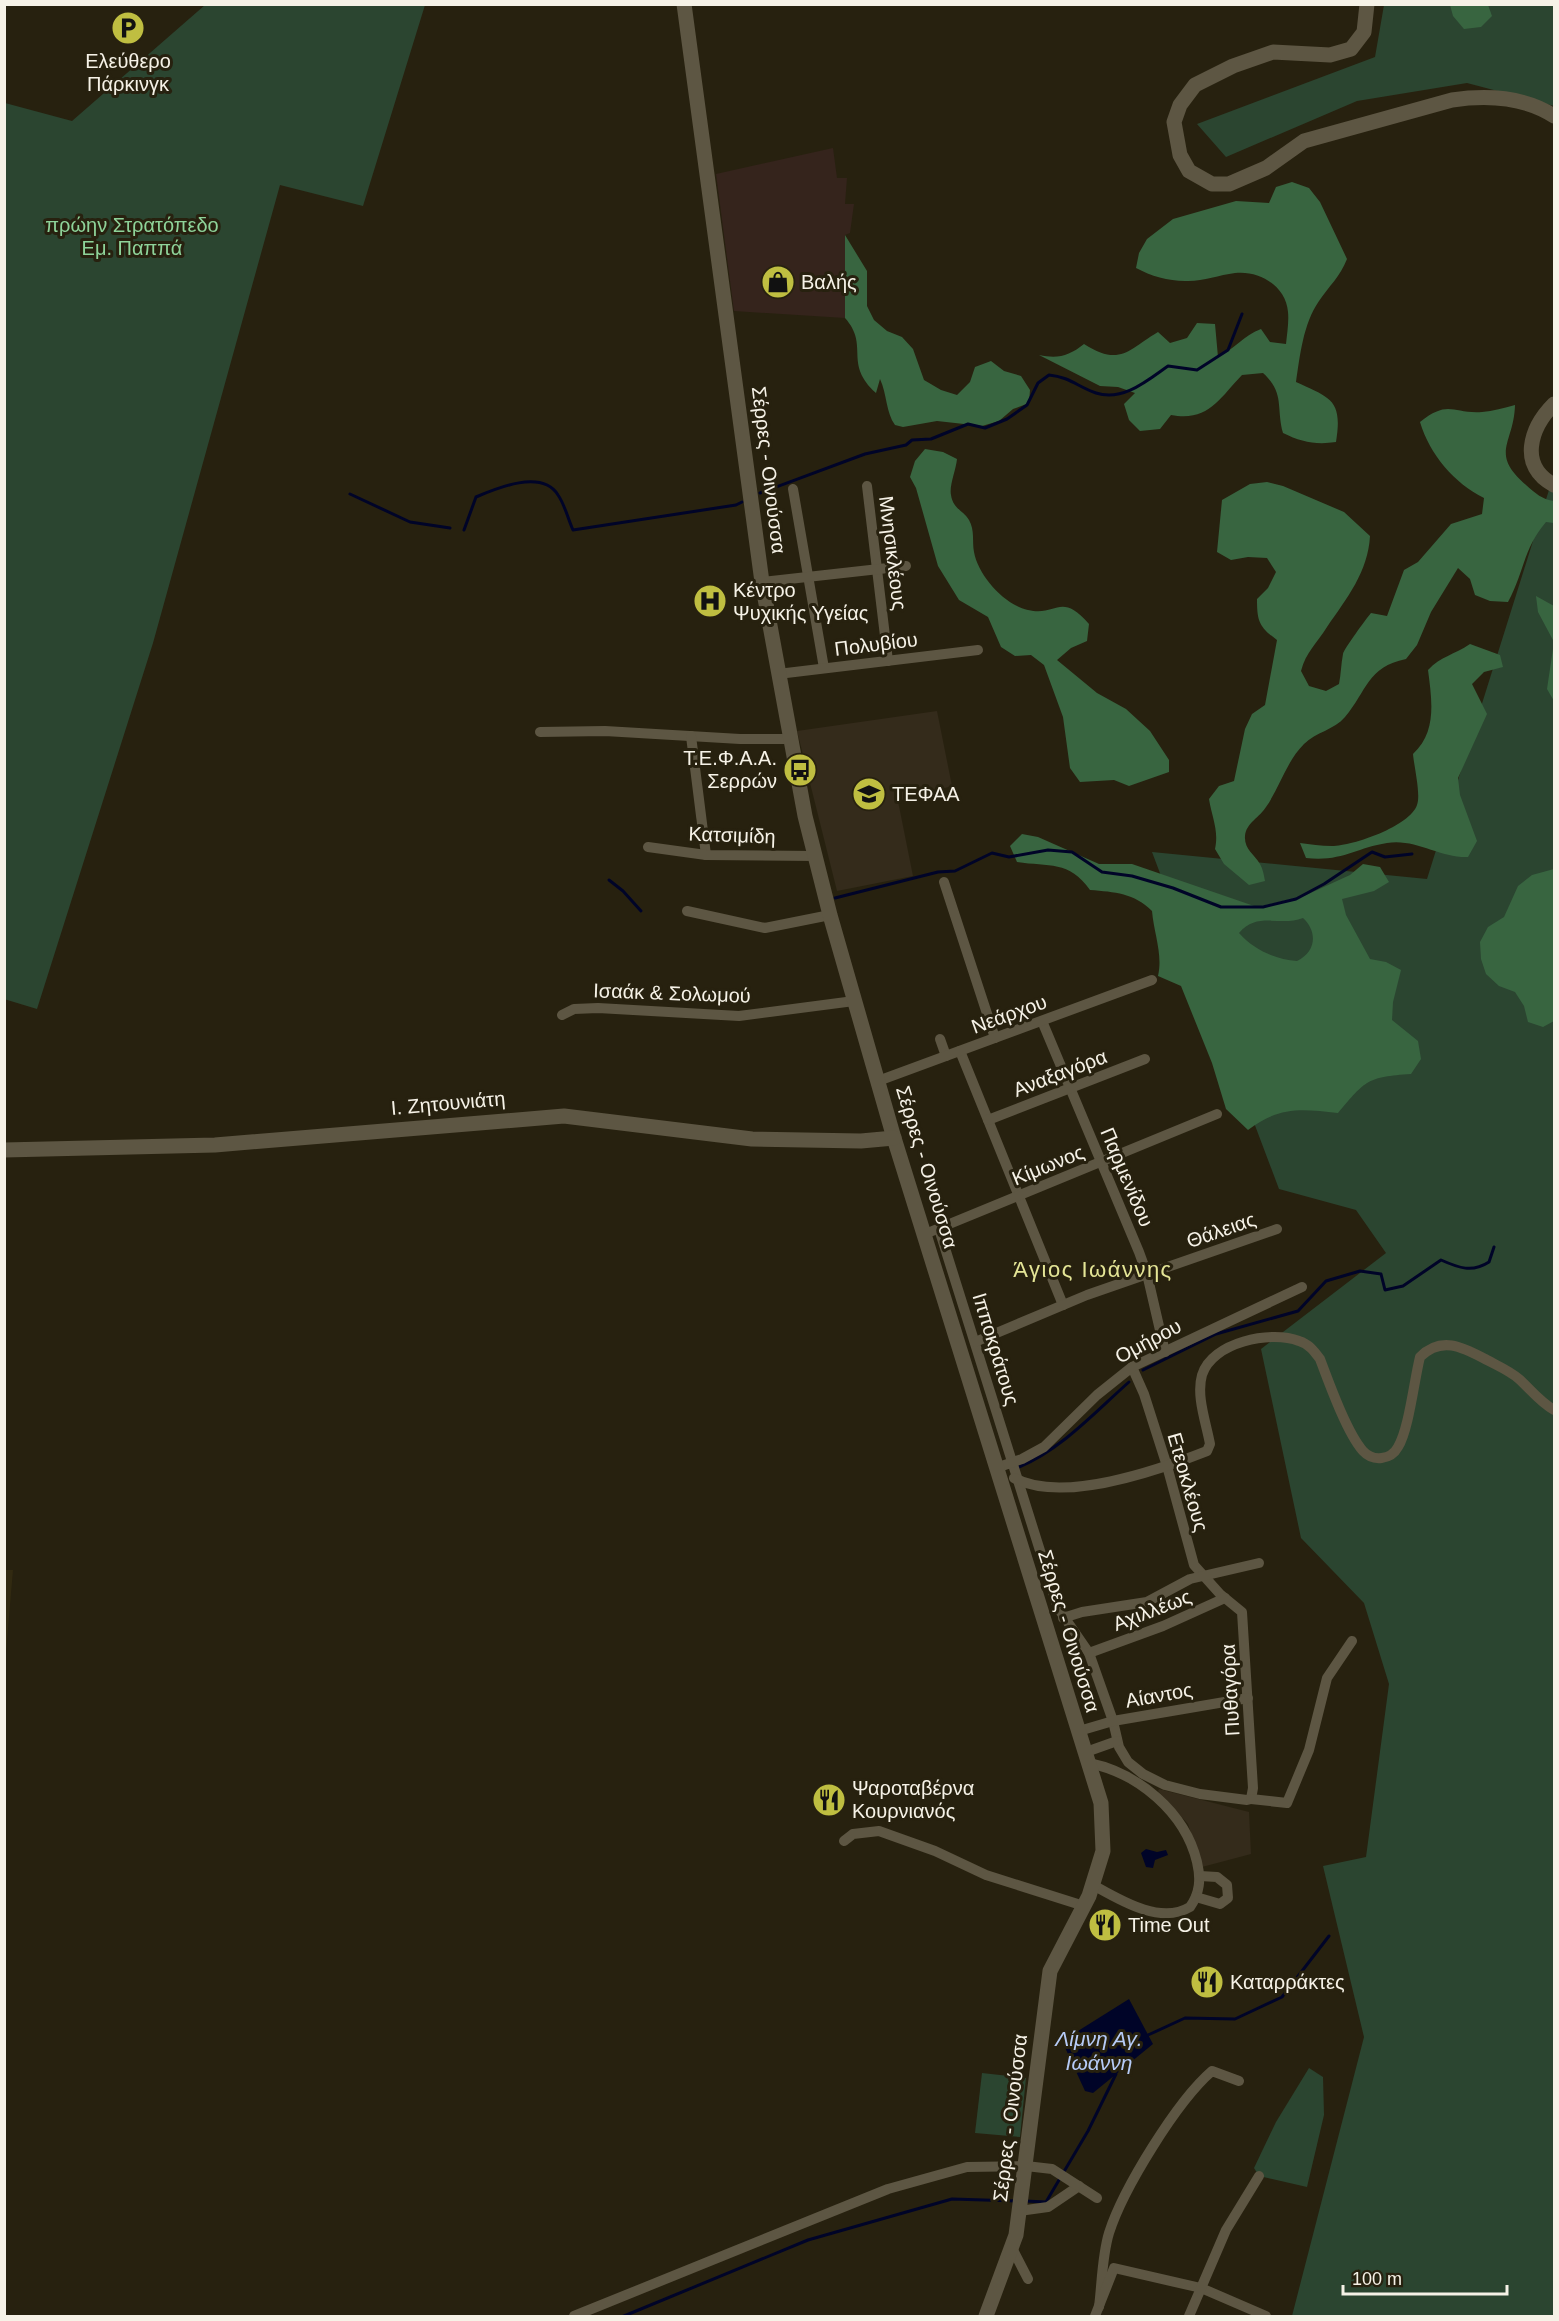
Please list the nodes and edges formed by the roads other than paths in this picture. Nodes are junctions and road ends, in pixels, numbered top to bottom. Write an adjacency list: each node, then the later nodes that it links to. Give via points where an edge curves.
1 (684, 4): 11 (street, Σέρρες - Οινούσσα)
2 (1367, 4): 3 (street, via 1364,32 1351,50 1330,55 1273,52 1195,85 1180,105 1174,123 1180,155 1189,171 1212,184 1229,184 1266,168 1304,141 1452,100 1516,100)
3 (1554, 116)
4 (1554, 404): 5 (street, via 1536,427 1531,453 1538,473)
5 (1554, 485)
6 (867, 486): 9 (street, Μνησικλέους)
7 (793, 489): 10 (street)
8 (906, 566): 9 (street)
9 (877, 569): 10 (street); 13 (street, Μνησικλέους)
10 (808, 577): 11 (street); 14 (street)
11 (762, 582): 15 (street, Σέρρες - Οινούσσα)
12 (978, 650): 13 (street, Πολυβίου)
13 (888, 661): 14 (street, Πολυβίου)
14 (824, 668): 15 (street, Πολυβίου)
15 (778, 674): 18 (street, Σέρρες - Οινούσσα)
16 (540, 732): 17 (street, via 605,730)
17 (691, 736): 18 (street); 20 (street)
18 (790, 739): 21 (street, Σέρρες - Οινούσσα)
19 (648, 847): 20 (street, Κατσιμίδη)
20 (706, 855): 21 (street, Κατσιμίδη)
21 (815, 856): 24 (street, Σέρρες - Οινούσσα)
22 (944, 882): 29 (street)
23 (687, 911): 24 (street, via 765,928)
24 (830, 915): 26 (street, Σέρρες - Οινούσσα)
25 (1152, 980): 28 (street, Νεάρχου)
26 (854, 1001): 27 (street, Ισαάκ & Σολωμού, via 739,1016 598,1008 574,1009); 34 (street, Σέρρες - Οινούσσα)
27 (561, 1015)
28 (1042, 1021): 29 (street, Νεάρχου); 35 (street, Παρμενίδου)
29 (995, 1038): 31 (street, Νεάρχου)
30 (940, 1039): 32 (street)
31 (960, 1051): 32 (street, Νεάρχου); 37 (street)
32 (946, 1056): 34 (street, Νεάρχου)
33 (1145, 1059): 35 (street, Αναξαγόρα)
34 (878, 1081): 38 (street, Σέρρες - Οινούσσα)
35 (1071, 1088): 37 (street, Αναξαγόρα); 40 (street, Παρμενίδου)
36 (1217, 1114): 40 (street, Κίμωνος)
37 (988, 1120): 41 (street)
38 (894, 1138): 39 (street, Ι. Ζητουνιάτη, via 861,1142 752,1139 564,1116 215,1145); 43 (street, Σέρρες - Οινούσσα)
39 (4, 1150)
40 (1101, 1162): 41 (street, Κίμωνος); 44 (street, Παρμενίδου)
41 (1019, 1196): 43 (street, Κίμωνος); 46 (street)
42 (1277, 1230): 44 (street, Θάλειας)
43 (932, 1231): 47 (street, Ιπποκράτους); 53 (street, Σέρρες - Οινούσσα)
44 (1147, 1274): 46 (street, Θάλειας); 48 (street, Παρμενίδου)
45 (1302, 1287): 48 (street, Ομήρου)
46 (1063, 1305): 47 (street, Θάλειας)
47 (975, 1342): 51 (street, Ιπποκράτους)
48 (1165, 1352): 49 (street, Ομήρου)
49 (1132, 1366): 51 (street, Ομήρου, via 1044,1447); 52 (street, Ετεοκλέους)
50 (1554, 1410): 52 (street, via 1502,1367 1468,1350 1438,1345 1420,1357 1398,1448 1390,1457 1378,1459 1365,1454 1356,1441 1313,1349 1289,1338 1248,1339 1210,1360 1202,1376 1200,1388 1209,1448)
51 (1012, 1462): 53 (street, Ομήρου); 54 (street, Ιπποκράτους)
52 (1167, 1466): 54 (street, via 1063,1489); 56 (street, Ετεοκλέους, via 1191,1558)
53 (996, 1468): 54 (street); 63 (street, Σέρρες - Οινούσσα)
54 (1018, 1480): 58 (street, Ιπποκράτους)
55 (1259, 1563): 56 (street)
56 (1202, 1576): 57 (street, Ετεοκλέους); 58 (street, via 1184,1581 1147,1602)
57 (1225, 1598): 60 (street, Αχιλλέως); 61 (street, Πυθαγόρα, via 1237,1605 1244,1619)
58 (1063, 1618): 60 (street, Ιπποκράτους)
59 (1352, 1641): 66 (street, via 1327,1678 1309,1750 1287,1803)
60 (1089, 1653): 62 (street, Ιπποκράτους)
61 (1248, 1698): 62 (street, Αίαντος); 66 (street, Πυθαγόρα)
62 (1113, 1721): 63 (street, Αίαντος); 64 (street, Ιπποκράτους)
63 (1079, 1731): 65 (street, Σέρρες - Οινούσσα)
64 (1118, 1741): 65 (street); 66 (street, Ιπποκράτους, via 1124,1757 1143,1774 1165,1785 1240,1801)
65 (1087, 1757): 68 (street, via 1124,1776 1164,1804 1190,1842); 69 (street, Σέρρες - Οινούσσα, via 1101,1803 1104,1842)
66 (1252, 1793)
67 (844, 1841): 71 (street, via 853,1834 879,1831 986,1875)
68 (1200, 1876): 70 (street); 70 (street, via 1217,1876 1227,1885 1228,1898 1220,1904)
69 (1093, 1885): 70 (street, via 1161,1914 1183,1911); 71 (street, Σέρρες - Οινούσσα)
70 (1196, 1897)
71 (1084, 1906): 73 (street, Σέρρες - Οινούσσα, via 1050,1971)
72 (1239, 2081): 81 (street, via 1212,2071 1180,2104 1122,2203 1109,2234)
73 (1026, 2166): 75 (street, via 1056,2171); 77 (street, Σέρρες - Οινούσσα); 82 (street, via 968,2167 888,2189)
74 (1258, 2176): 80 (street, via 1226,2230)
75 (1079, 2186): 76 (street); 77 (street, via 1048,2207)
76 (1097, 2198)
77 (1019, 2211): 78 (street, Σέρρες - Οινούσσα)
78 (1014, 2242): 79 (street); 83 (street, Σέρρες - Οινούσσα)
79 (1028, 2279)
80 (1201, 2288): 81 (street, via 1114,2268); 84 (street); 85 (street)
81 (1097, 2312)
82 (574, 2316)
83 (986, 2316)
84 (1189, 2316)
85 (1266, 2316)

